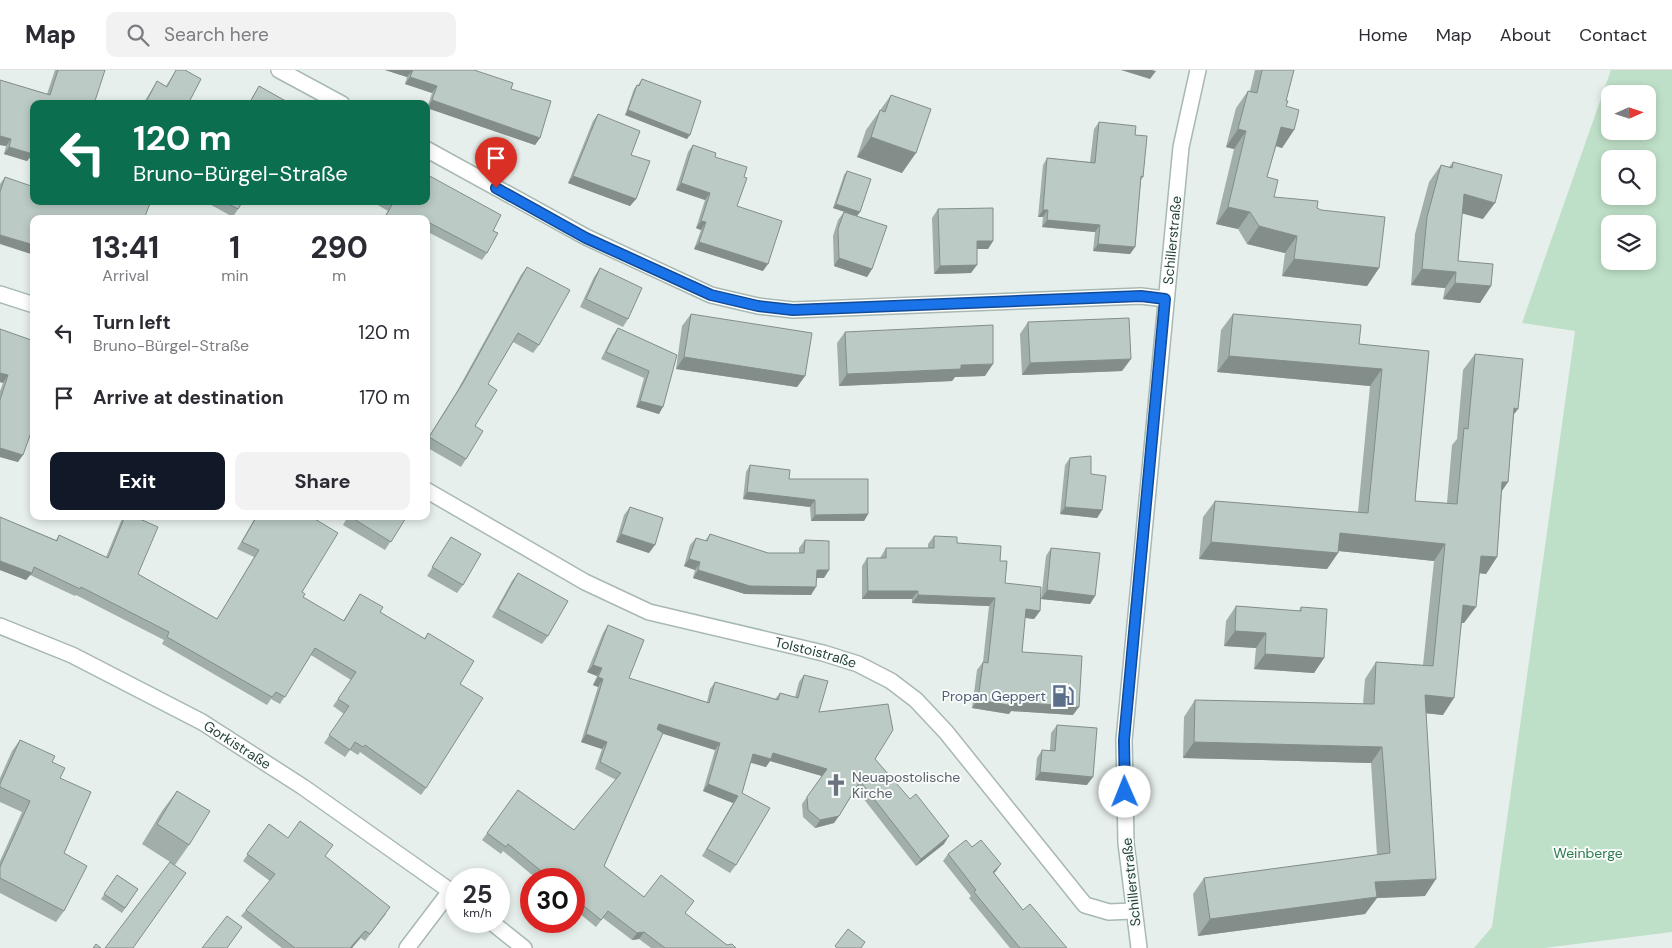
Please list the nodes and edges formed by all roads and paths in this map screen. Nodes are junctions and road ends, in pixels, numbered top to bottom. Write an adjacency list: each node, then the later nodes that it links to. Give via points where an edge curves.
1 (279, 70): 3 (street)
2 (1198, 70): 6 (street, Schillerstraße, via 1182,147)
3 (335, 100)
4 (430, 151): 6 (street, via 586,238 711,295 758,306 793,310 1141,296)
5 (0, 294): 7 (street)
6 (1165, 299): 12 (street, Schillerstraße, via 1124,740 1126,843)
7 (30, 304)
8 (430, 492): 12 (street, Tolstoistraße, via 585,582 649,612 823,653 858,664 891,681 916,700 946,732 1085,905 1109,912)
9 (0, 626): 10 (street, Gorkistraße, via 72,655 202,722 303,787)
10 (445, 887)
11 (445, 903): 14 (street)
12 (1133, 911): 16 (street, Schillerstraße)
13 (505, 933): 15 (street)
14 (407, 948)
15 (524, 948)
16 (1139, 948)

